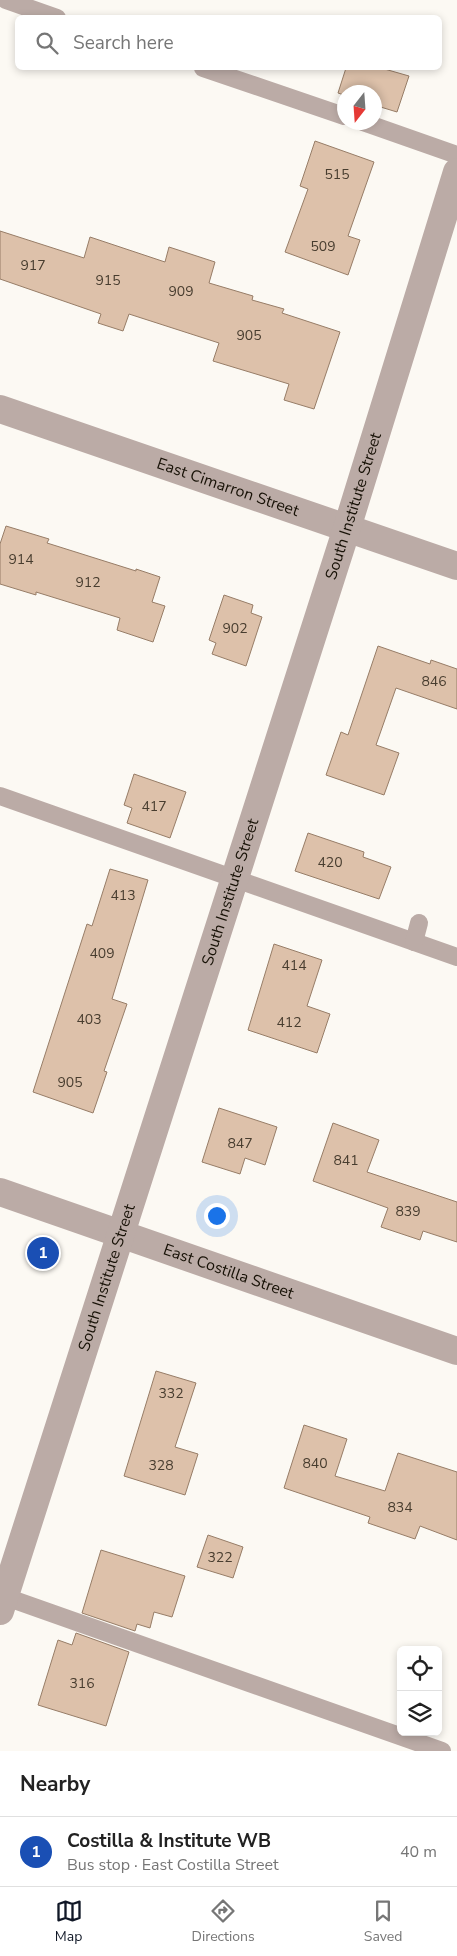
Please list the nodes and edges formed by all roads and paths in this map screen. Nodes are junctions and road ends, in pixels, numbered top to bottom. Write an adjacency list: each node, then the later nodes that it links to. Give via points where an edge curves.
1 (6, 0): 2 (lane)
2 (48, 15)
3 (209, 70): 4 (lane)
4 (337, 114)
5 (382, 129): 6 (lane)
6 (457, 155)
7 (457, 172): 9 (street, South Institute Street)
8 (0, 409): 9 (street, East Cimarron Street)
9 (346, 528): 10 (street, East Cimarron Street); 12 (street, South Institute Street)
10 (457, 566)
11 (0, 796): 12 (lane)
12 (234, 877): 14 (lane); 17 (street, South Institute Street)
13 (419, 923): 14 (lane)
14 (414, 942): 15 (lane)
15 (457, 957)
16 (0, 1192): 17 (street, East Costilla Street)
17 (120, 1234): 18 (street, East Costilla Street); 19 (street, South Institute Street)
18 (457, 1351)
19 (2, 1601): 20 (lane)
20 (442, 1751)

